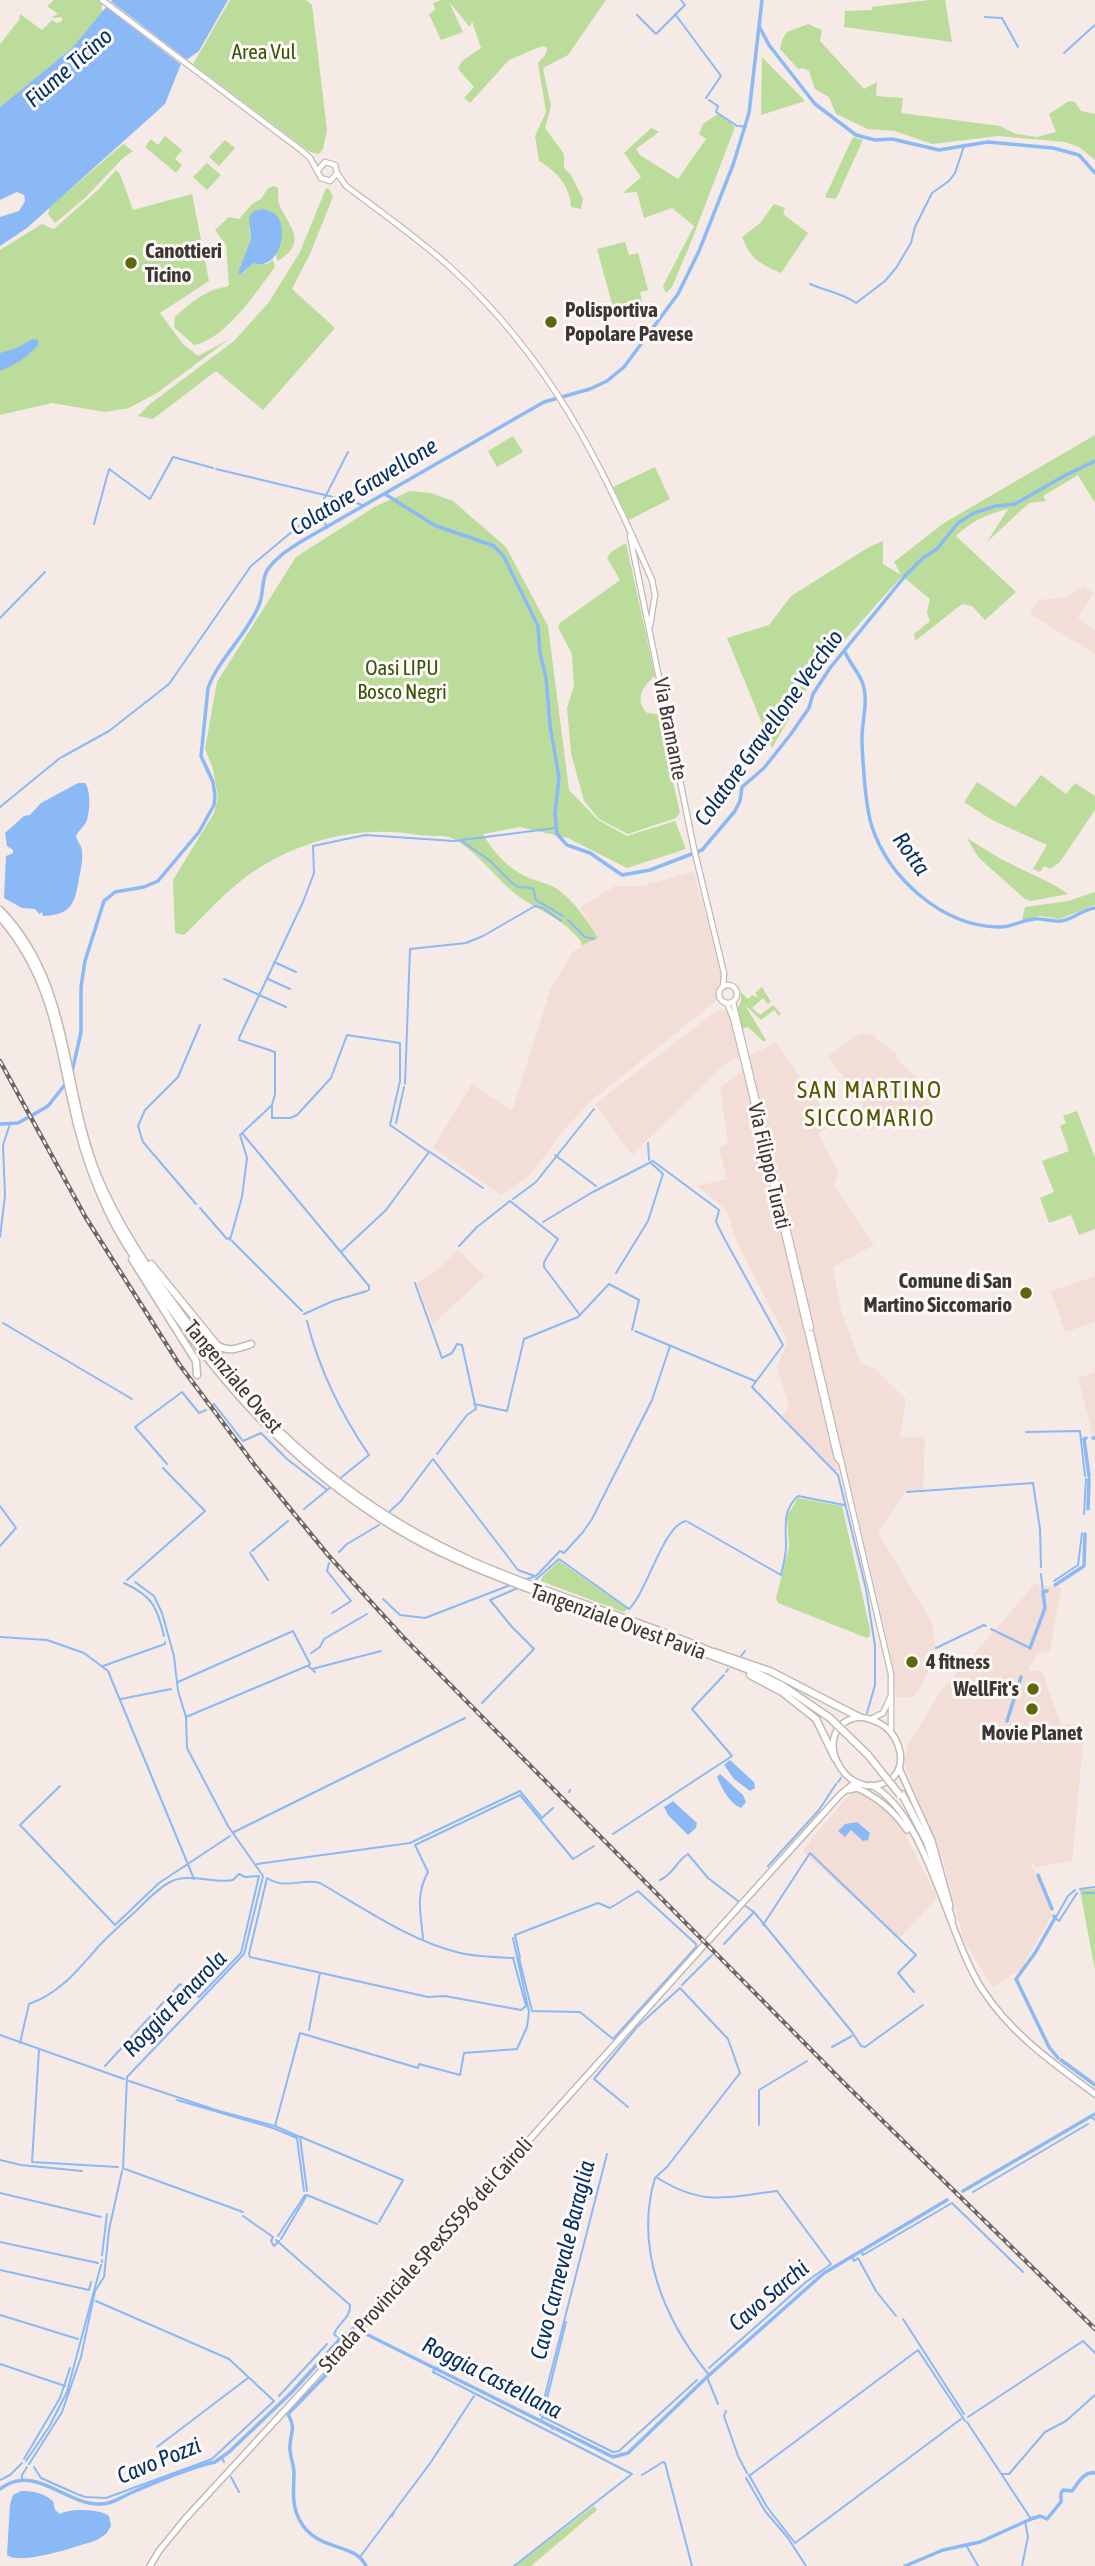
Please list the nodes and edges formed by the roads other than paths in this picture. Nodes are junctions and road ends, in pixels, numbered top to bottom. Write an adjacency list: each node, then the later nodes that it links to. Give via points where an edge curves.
1 (102, 0): 2 (main road)
2 (310, 158): 3 (main road); 4 (main road)
3 (323, 163): 4 (main road); 5 (main road, via 332,163)
4 (318, 170): 6 (main road, via 321,178)
5 (337, 173): 6 (main road); 7 (main road)
6 (332, 180): 7 (main road)
7 (346, 186): 8 (main road, Via Bramante, via 433,252 528,352 591,449)
8 (629, 529): 9 (main road, Via Bramante); 9 (main road, Via Bramante, via 652,580 655,595)
9 (650, 625): 12 (main road, Via Bramante, via 694,849)
10 (0, 910): 17 (highway, Tangenziale Ovest, via 27,942 44,974)
11 (0, 916): 17 (highway, Tangenziale Ovest, via 40,975)
12 (724, 972): 13 (main road); 14 (main road)
13 (731, 986): 14 (main road); 15 (main road, via 737,994)
14 (723, 987): 16 (main road, via 720,998)
15 (733, 1002): 16 (main road); 19 (main road, Via Filippo Turati)
16 (727, 1003): 19 (main road, Via Filippo Turati)
17 (65, 1063): 18 (highway, Tangenziale Ovest, via 85,1155)
18 (116, 1220): 21 (highway); 22 (highway, via 135,1263); 24 (highway, Tangenziale Ovest, bridge, via 222,1374)
19 (809, 1331): 26 (main road, Via Filippo Turati)
20 (251, 1344): 21 (highway, via 227,1350)
21 (216, 1345): 22 (highway, via 219,1356 212,1365)
22 (196, 1361): 23 (highway)
23 (197, 1375)
24 (335, 1483): 25 (highway, Tangenziale Ovest Pavia, via 412,1537 452,1558)
25 (704, 1651): 27 (highway, via 770,1671); 30 (highway, via 801,1704 816,1718); 38 (highway, Tangenziale Ovest Pavia, bridge, via 783,1686 831,1717 868,1755 901,1794 935,1867)
26 (892, 1690): 28 (main road, via 883,1713); 29 (main road, Via Filippo Turati)
27 (859, 1717): 28 (main road); 30 (main road, via 837,1730)
28 (870, 1719): 29 (main road)
29 (891, 1731): 31 (main road, via 900,1749)
30 (835, 1758): 32 (main road)
31 (899, 1768): 34 (main road, via 890,1780); 38 (main road, via 932,1841)
32 (843, 1772): 33 (main road); 35 (main road)
33 (861, 1784): 34 (main road); 35 (main road, Strada Provinciale SPexSS596 dei Cairoli)
34 (871, 1785): 37 (main road, via 900,1811)
35 (839, 1795): 36 (main road, Strada Provinciale SPexSS596 dei Cairoli)
36 (820, 1815): 37 (main road, via 857,1788 894,1812); 40 (main road, Strada Provinciale SPexSS596 dei Cairoli, via 185,2519)
37 (924, 1855): 38 (main road)
38 (951, 1921): 39 (main road, via 971,1970 1005,2019 1026,2042)
39 (1095, 2094)
40 (150, 2566)

